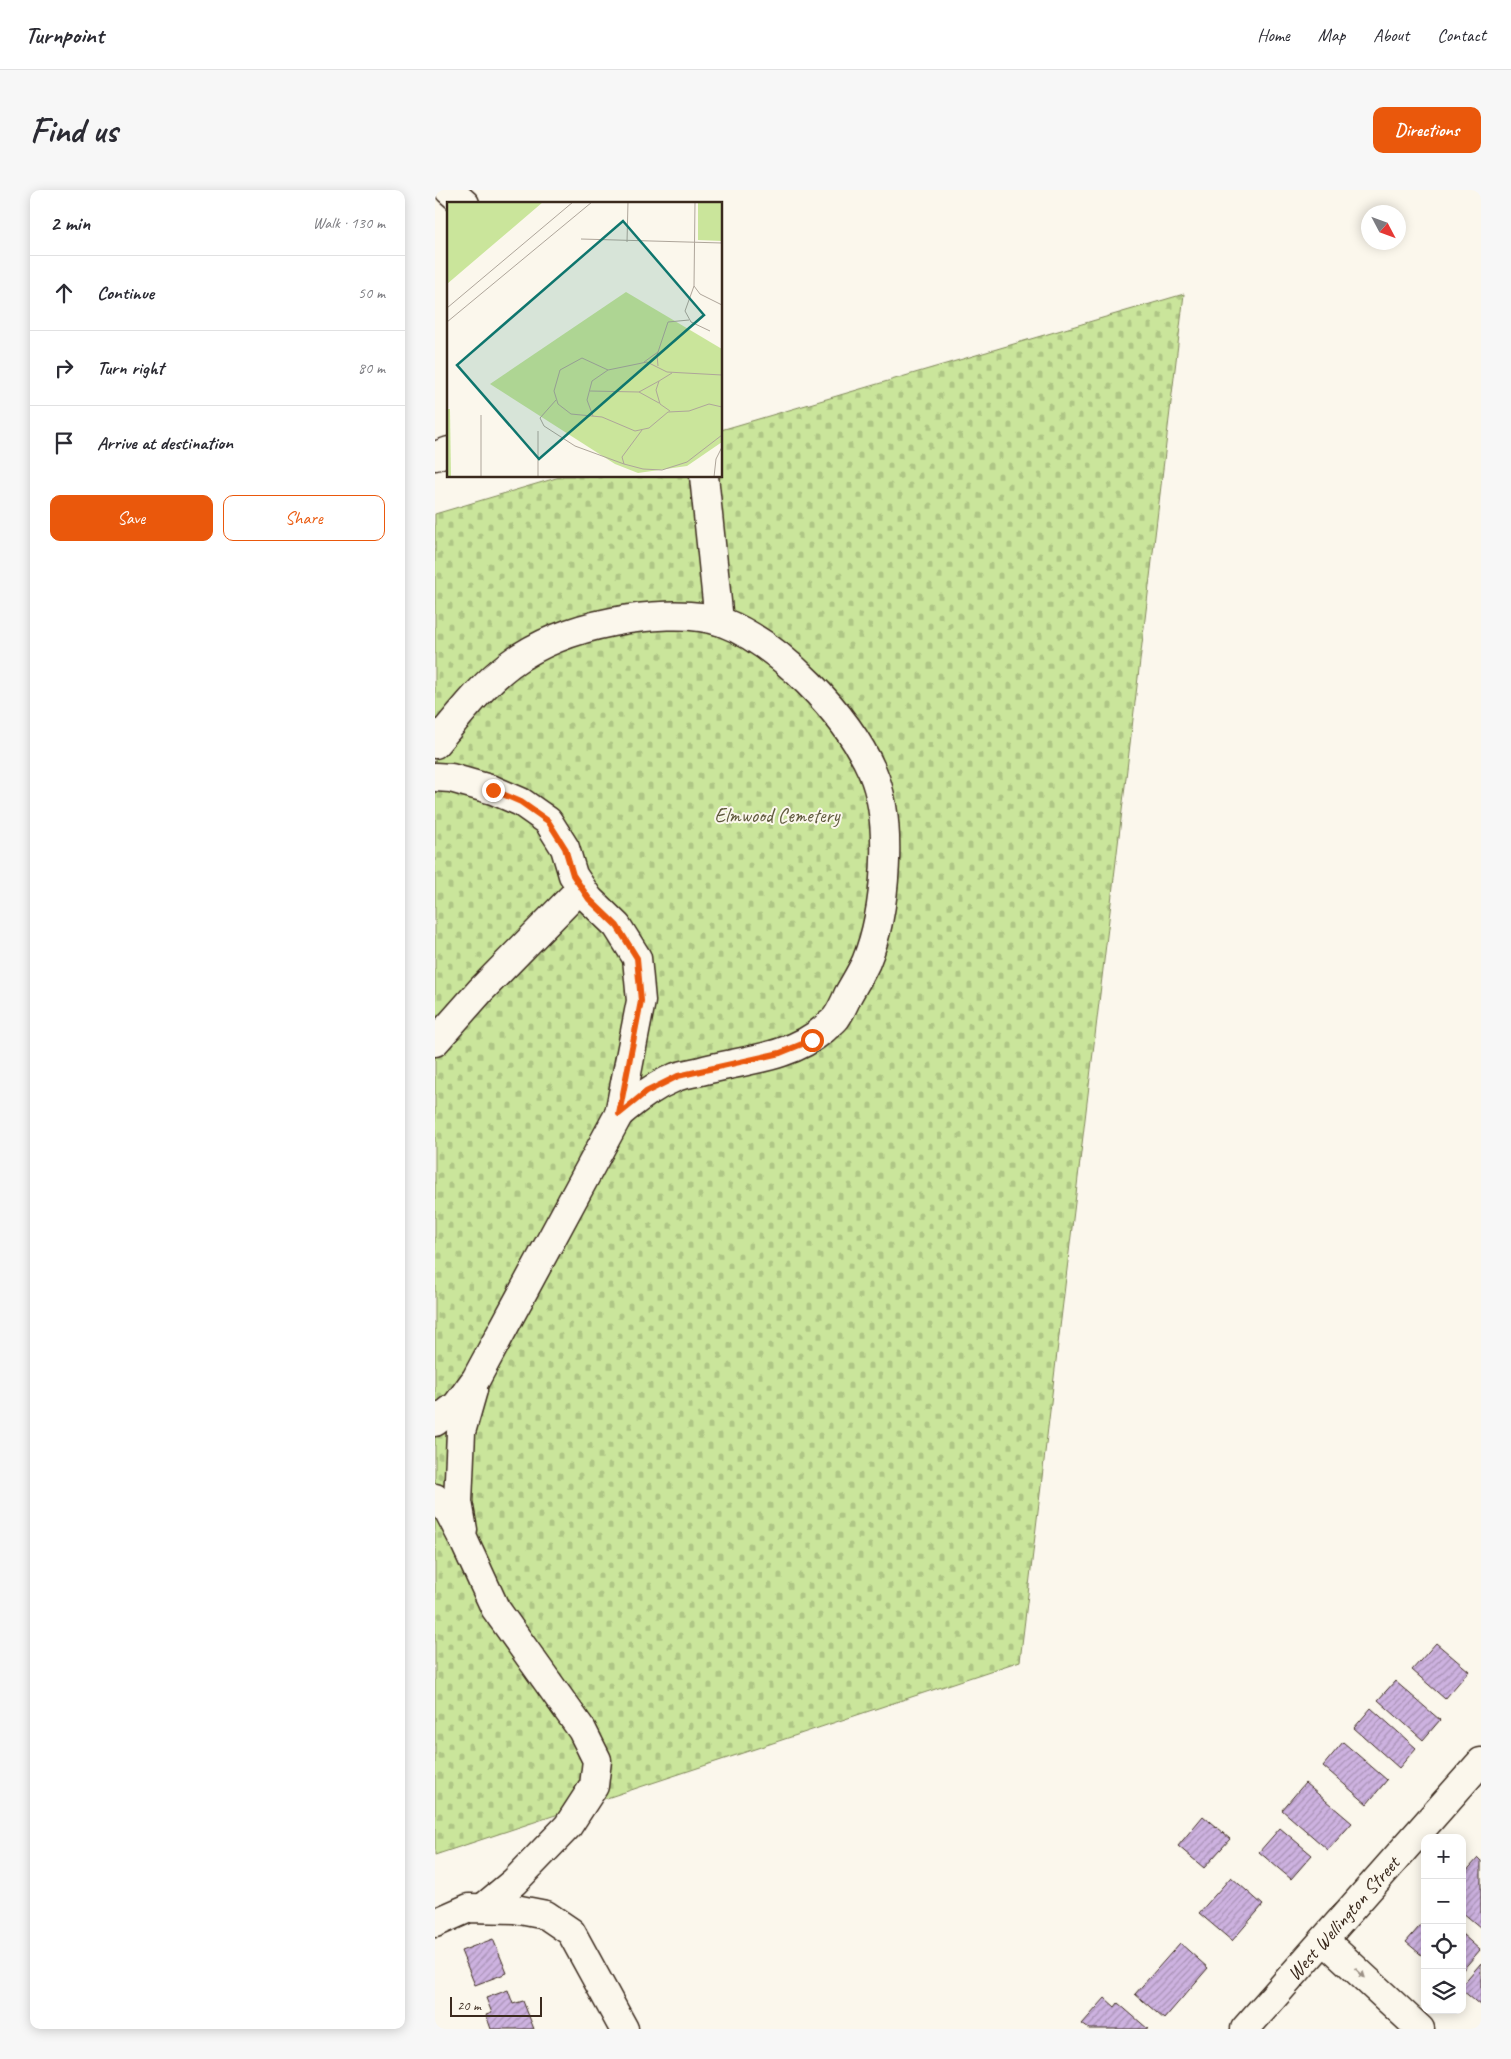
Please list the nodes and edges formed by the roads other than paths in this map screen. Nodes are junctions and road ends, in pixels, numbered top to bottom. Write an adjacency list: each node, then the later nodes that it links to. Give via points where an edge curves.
1 (449, 190): 2 (street)
2 (463, 202)
3 (704, 478): 4 (street)
4 (719, 621): 5 (street, via 681,616 634,618 585,628 544,644 504,670 473,699); 9 (street, via 753,637 787,662 818,693 847,730 872,772 883,810 885,835 881,906 866,962 836,1019 812,1040 780,1053 678,1076 646,1092)
5 (435, 744)
6 (435, 776): 7 (street, via 493,790 521,802 548,821 565,848 573,875)
7 (581, 888): 8 (street); 9 (street, via 617,926 637,958 641,1001)
8 (435, 1042)
9 (619, 1114): 10 (street)
10 (476, 1379): 11 (street, via 457,1405); 13 (street, via 460,1441 458,1502)
11 (435, 1422)
12 (435, 1498): 13 (street, via 448,1510)
13 (465, 1542): 15 (street, via 495,1608 583,1730 597,1760 593,1786 568,1826 514,1882)
14 (1481, 1762): 17 (street, West Wellington Street)
15 (483, 1908): 16 (street, via 469,1908); 18 (street, via 515,1909 545,1915 571,1932)
16 (435, 1922)
17 (1324, 1940): 19 (street, West Wellington Street); 20 (street, one-way to 20)
18 (624, 2029)
19 (1245, 2029)
20 (1420, 2029)

